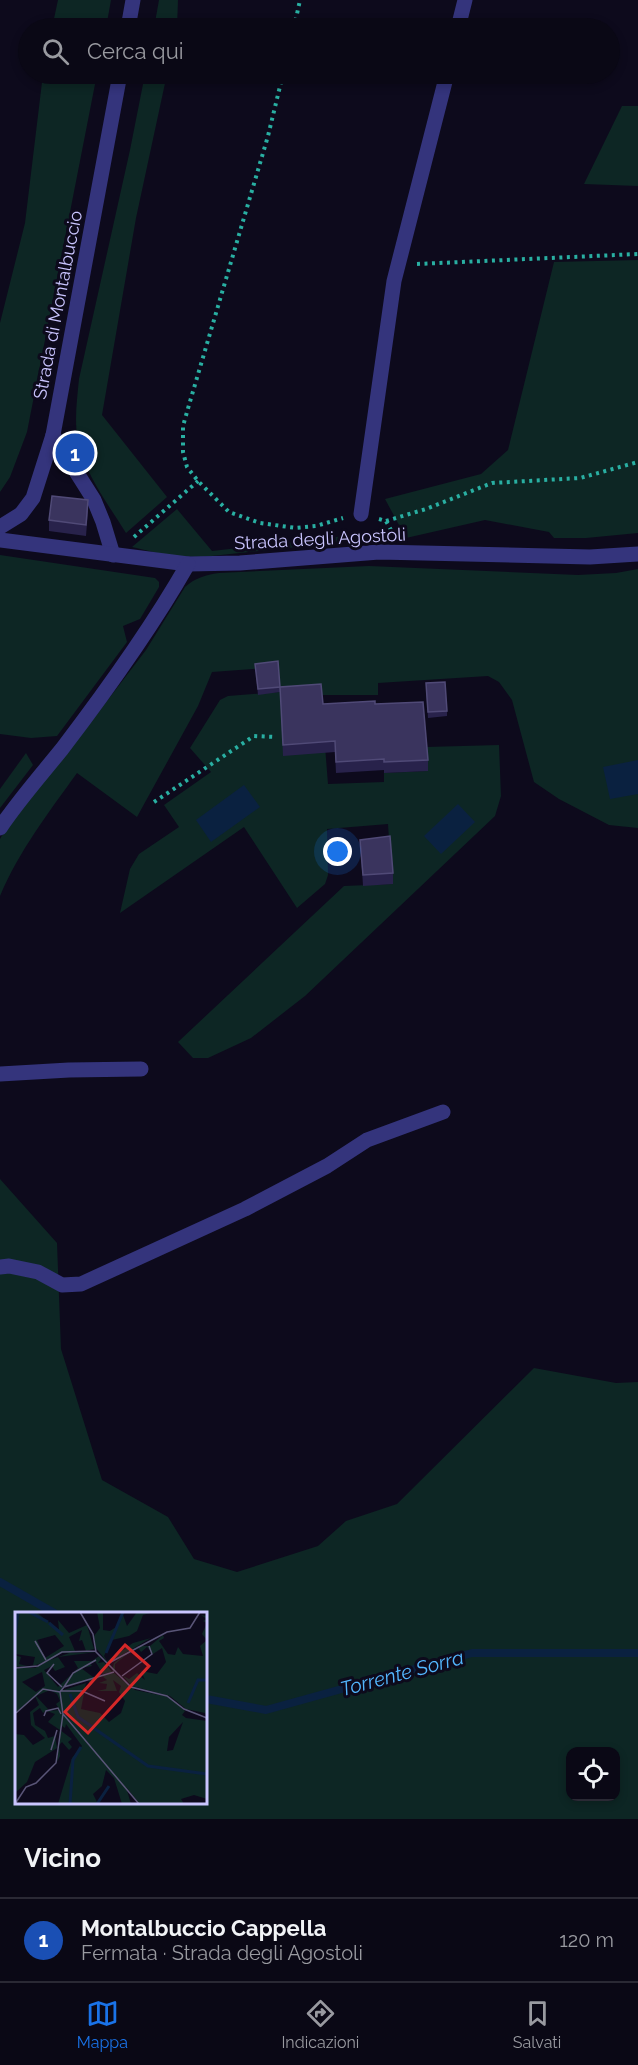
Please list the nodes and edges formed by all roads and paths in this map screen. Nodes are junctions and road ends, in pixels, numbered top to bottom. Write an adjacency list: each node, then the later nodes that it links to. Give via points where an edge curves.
1 (133, 0): 4 (street)
2 (300, 0): 5 (path)
3 (465, 0): 6 (street)
4 (130, 18)
5 (296, 18)
6 (460, 18)
7 (118, 84): 12 (street, Strada di Montalbuccio)
8 (281, 84): 14 (path, via 183,426 187,467)
9 (444, 84): 11 (street)
10 (638, 254): 11 (path)
11 (398, 265): 15 (street)
12 (53, 435): 17 (street, Strada di Montalbuccio, via 33,498 21,514); 22 (street, via 94,500)
13 (638, 462): 16 (path, via 580,478 492,483)
14 (198, 481): 15 (path, via 229,512 260,523 296,528); 19 (path)
15 (361, 514): 16 (path)
16 (386, 521): 20 (path, via 396,537)
17 (0, 527)
18 (0, 540): 22 (street, Strada degli Agostoli)
19 (128, 542)
20 (398, 553): 21 (street, Strada degli Agostoli, via 590,557); 23 (street, Strada degli Agostoli)
21 (638, 554)
22 (113, 555): 23 (street, Strada degli Agostoli)
23 (188, 564): 26 (street, via 141,640)
24 (275, 737): 25 (path, via 254,736)
25 (154, 802)
26 (0, 828)
27 (141, 1069): 28 (street)
28 (0, 1074)
29 (443, 1112): 30 (street, via 367,1140 245,1209 81,1284 62,1285 38,1272)
30 (0, 1267)

